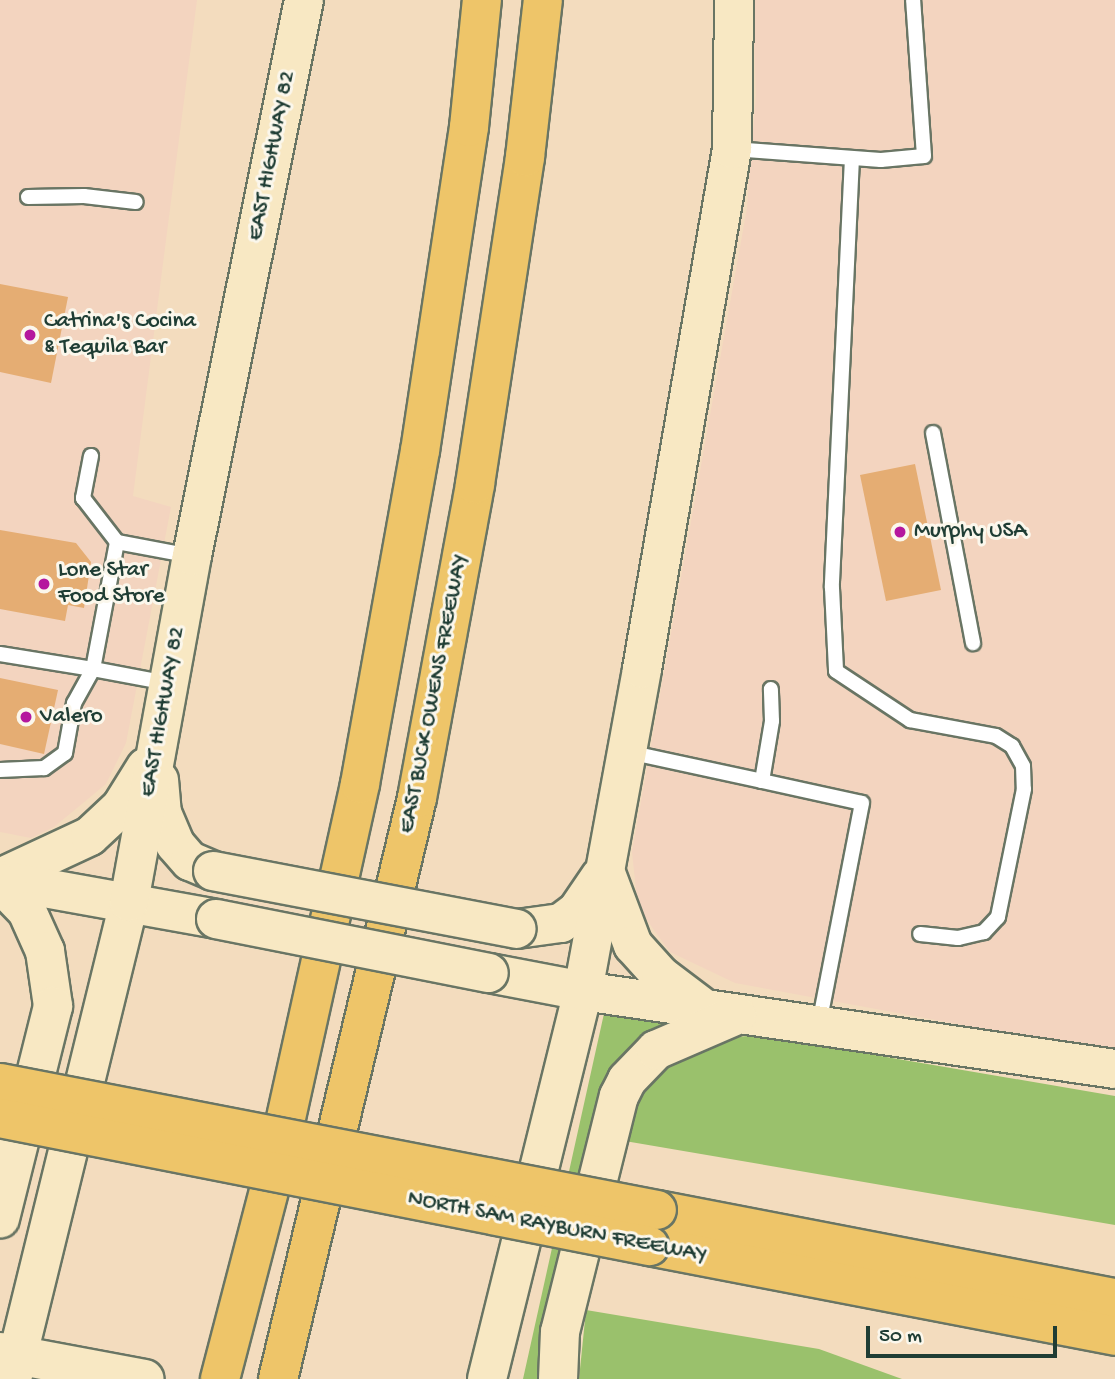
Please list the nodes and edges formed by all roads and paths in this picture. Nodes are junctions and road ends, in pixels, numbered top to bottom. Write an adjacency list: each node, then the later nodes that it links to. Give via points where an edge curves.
1 (304, 0): 13 (main road, EAST HIGHWAY 82)
2 (482, 0): 39 (highway, via 469,127 422,438 360,785 274,1172)
3 (543, 0): 40 (highway, EAST BUCK OWENS FREEWAY, via 525,157 475,484 417,798)
4 (734, 0): 6 (main road)
5 (913, 0): 7 (lane, via 923,156)
6 (732, 149): 7 (lane); 20 (main road)
7 (852, 158): 26 (lane, via 832,588 836,671 910,720 996,736 1012,747 1023,766 1024,789 998,917 984,932 958,938)
8 (28, 197): 9 (lane, via 84,196)
9 (136, 202)
10 (933, 433): 14 (lane)
11 (91, 456): 12 (lane, via 83,498)
12 (117, 542): 13 (lane); 16 (lane)
13 (192, 556): 17 (main road, EAST HIGHWAY 82)
14 (973, 643)
15 (0, 654): 16 (lane)
16 (93, 669): 17 (lane); 21 (lane, via 74,703 65,753 44,768 16,773)
17 (169, 683): 19 (main road, EAST HIGHWAY 82)
18 (771, 689): 22 (lane, via 772,721)
19 (157, 750): 23 (main road, bridge, via 162,813 175,844 190,861 213,871 517,929 561,923 577,911); 24 (main road, via 121,807 90,836); 25 (main road, EAST HIGHWAY 82)
20 (626, 751): 22 (lane); 23 (main road)
21 (0, 770)
22 (762, 781): 29 (lane, via 862,803)
23 (605, 869): 27 (main road); 28 (main road, via 633,945 661,976)
24 (0, 880): 25 (main road); 33 (main road, via 27,911 45,951 52,1006)
25 (130, 902): 27 (main road, bridge); 37 (main road, EAST HIGHWAY 82)
26 (919, 934)
27 (583, 991): 28 (main road); 41 (main road)
28 (722, 1011): 29 (main road); 42 (main road, via 656,1050 627,1080 619,1096 560,1332)
29 (818, 1025): 30 (main road)
30 (1115, 1069)
31 (0, 1083): 34 (highway, NORTH SAM RAYBURN FREEWAY, bridge)
32 (0, 1118): 34 (highway, NORTH SAM RAYBURN FREEWAY, bridge)
33 (0, 1219)
34 (653, 1228): 35 (highway, NORTH SAM RAYBURN FREEWAY); 36 (highway, NORTH SAM RAYBURN FREEWAY)
35 (1115, 1298)
36 (1115, 1336)
37 (10, 1362): 38 (main road)
38 (131, 1377)
39 (220, 1379)
40 (278, 1379)
41 (487, 1379)
42 (558, 1379)

